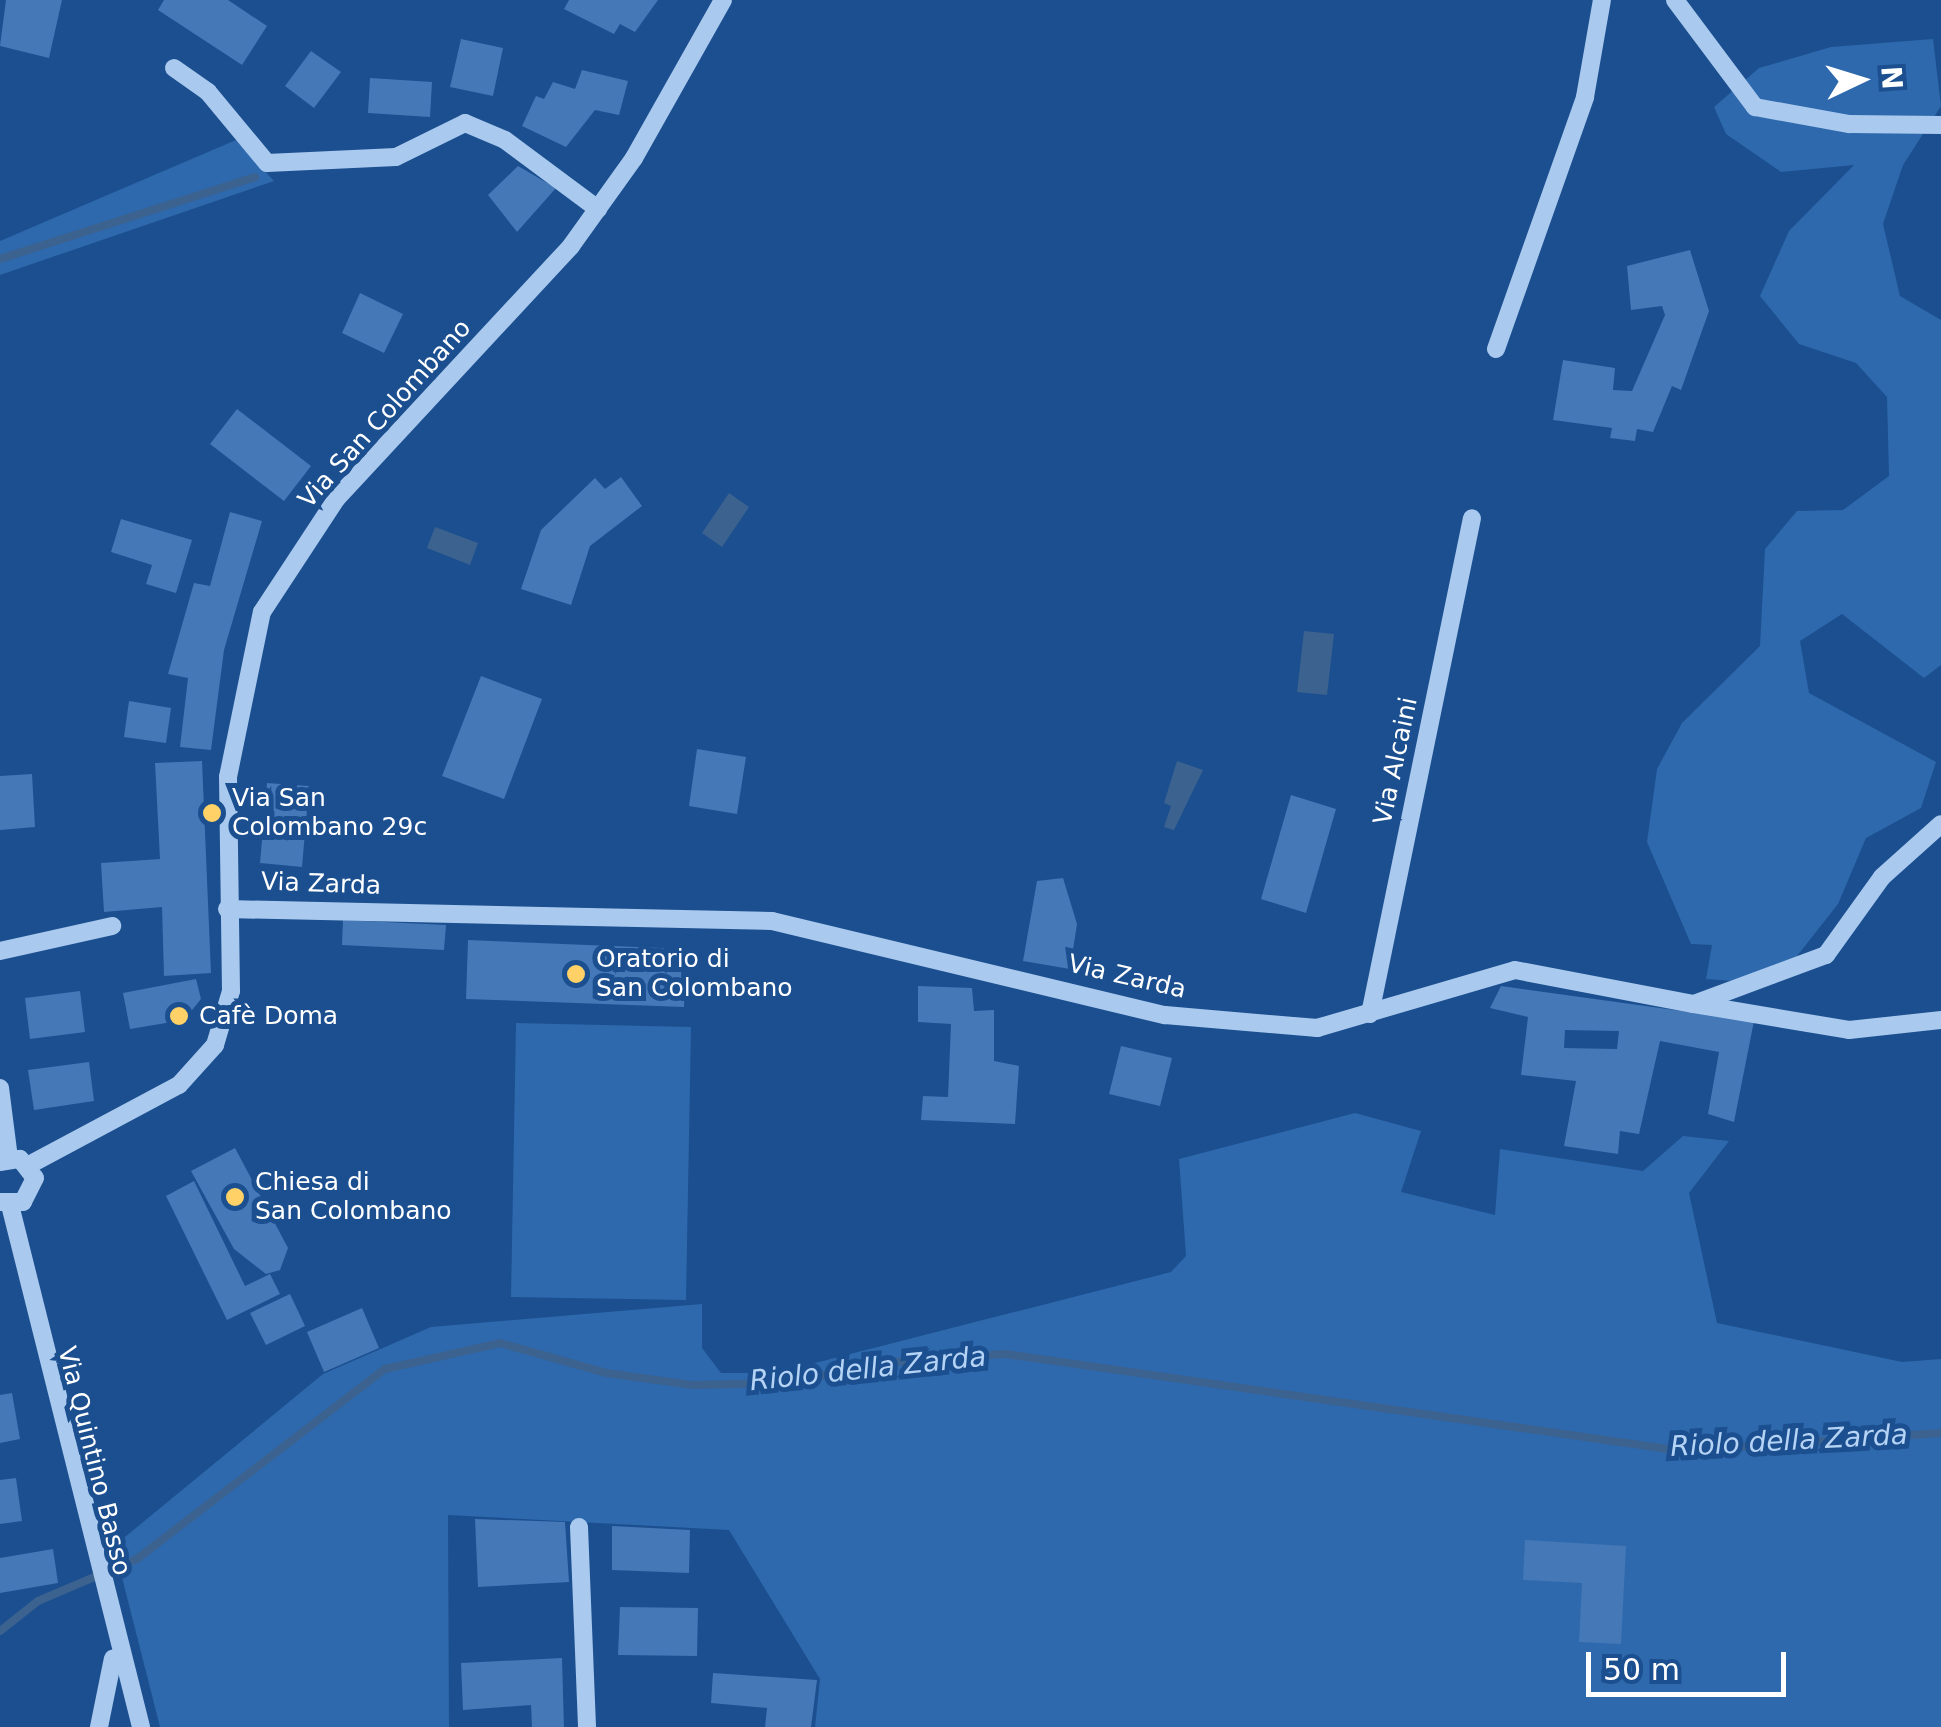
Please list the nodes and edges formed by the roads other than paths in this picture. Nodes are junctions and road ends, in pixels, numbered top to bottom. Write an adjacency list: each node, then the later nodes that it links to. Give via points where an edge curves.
1 (723, 0): 6 (street, Via San Colombano)
2 (1602, 0): 7 (street, via 1584,97)
3 (1676, 0): 5 (street, via 1754,107 1849,124)
4 (174, 68): 6 (street, via 208,92 266,163 396,157 465,123 505,140)
5 (1941, 125)
6 (598, 209): 10 (street, Via San Colombano, via 337,498 280,577 238,714 224,812)
7 (1496, 349)
8 (1472, 518): 14 (street, Via Alcaini)
9 (1941, 824): 13 (street, via 1882,877 1826,955)
10 (227, 909): 14 (street, Via Zarda, via 772,921 1165,1015 1317,1028); 18 (street, Via San Colombano, via 232,991 200,1065)
11 (112, 926): 12 (street)
12 (0, 951)
13 (1694, 1004): 14 (street, Via Zarda, via 1515,970); 15 (street, Via Zarda, via 1849,1030)
14 (1370, 1014)
15 (1941, 1020)
16 (0, 1088): 17 (street)
17 (4, 1160): 18 (street)
18 (29, 1165): 19 (street, Via Quintino Basso, via 33,1192)
19 (5, 1203): 21 (street, Via Quintino Basso)
20 (578, 1527): 24 (street)
21 (112, 1638): 22 (street); 23 (street, Via Quintino Basso)
22 (102, 1726)
23 (140, 1727)
24 (587, 1727)

